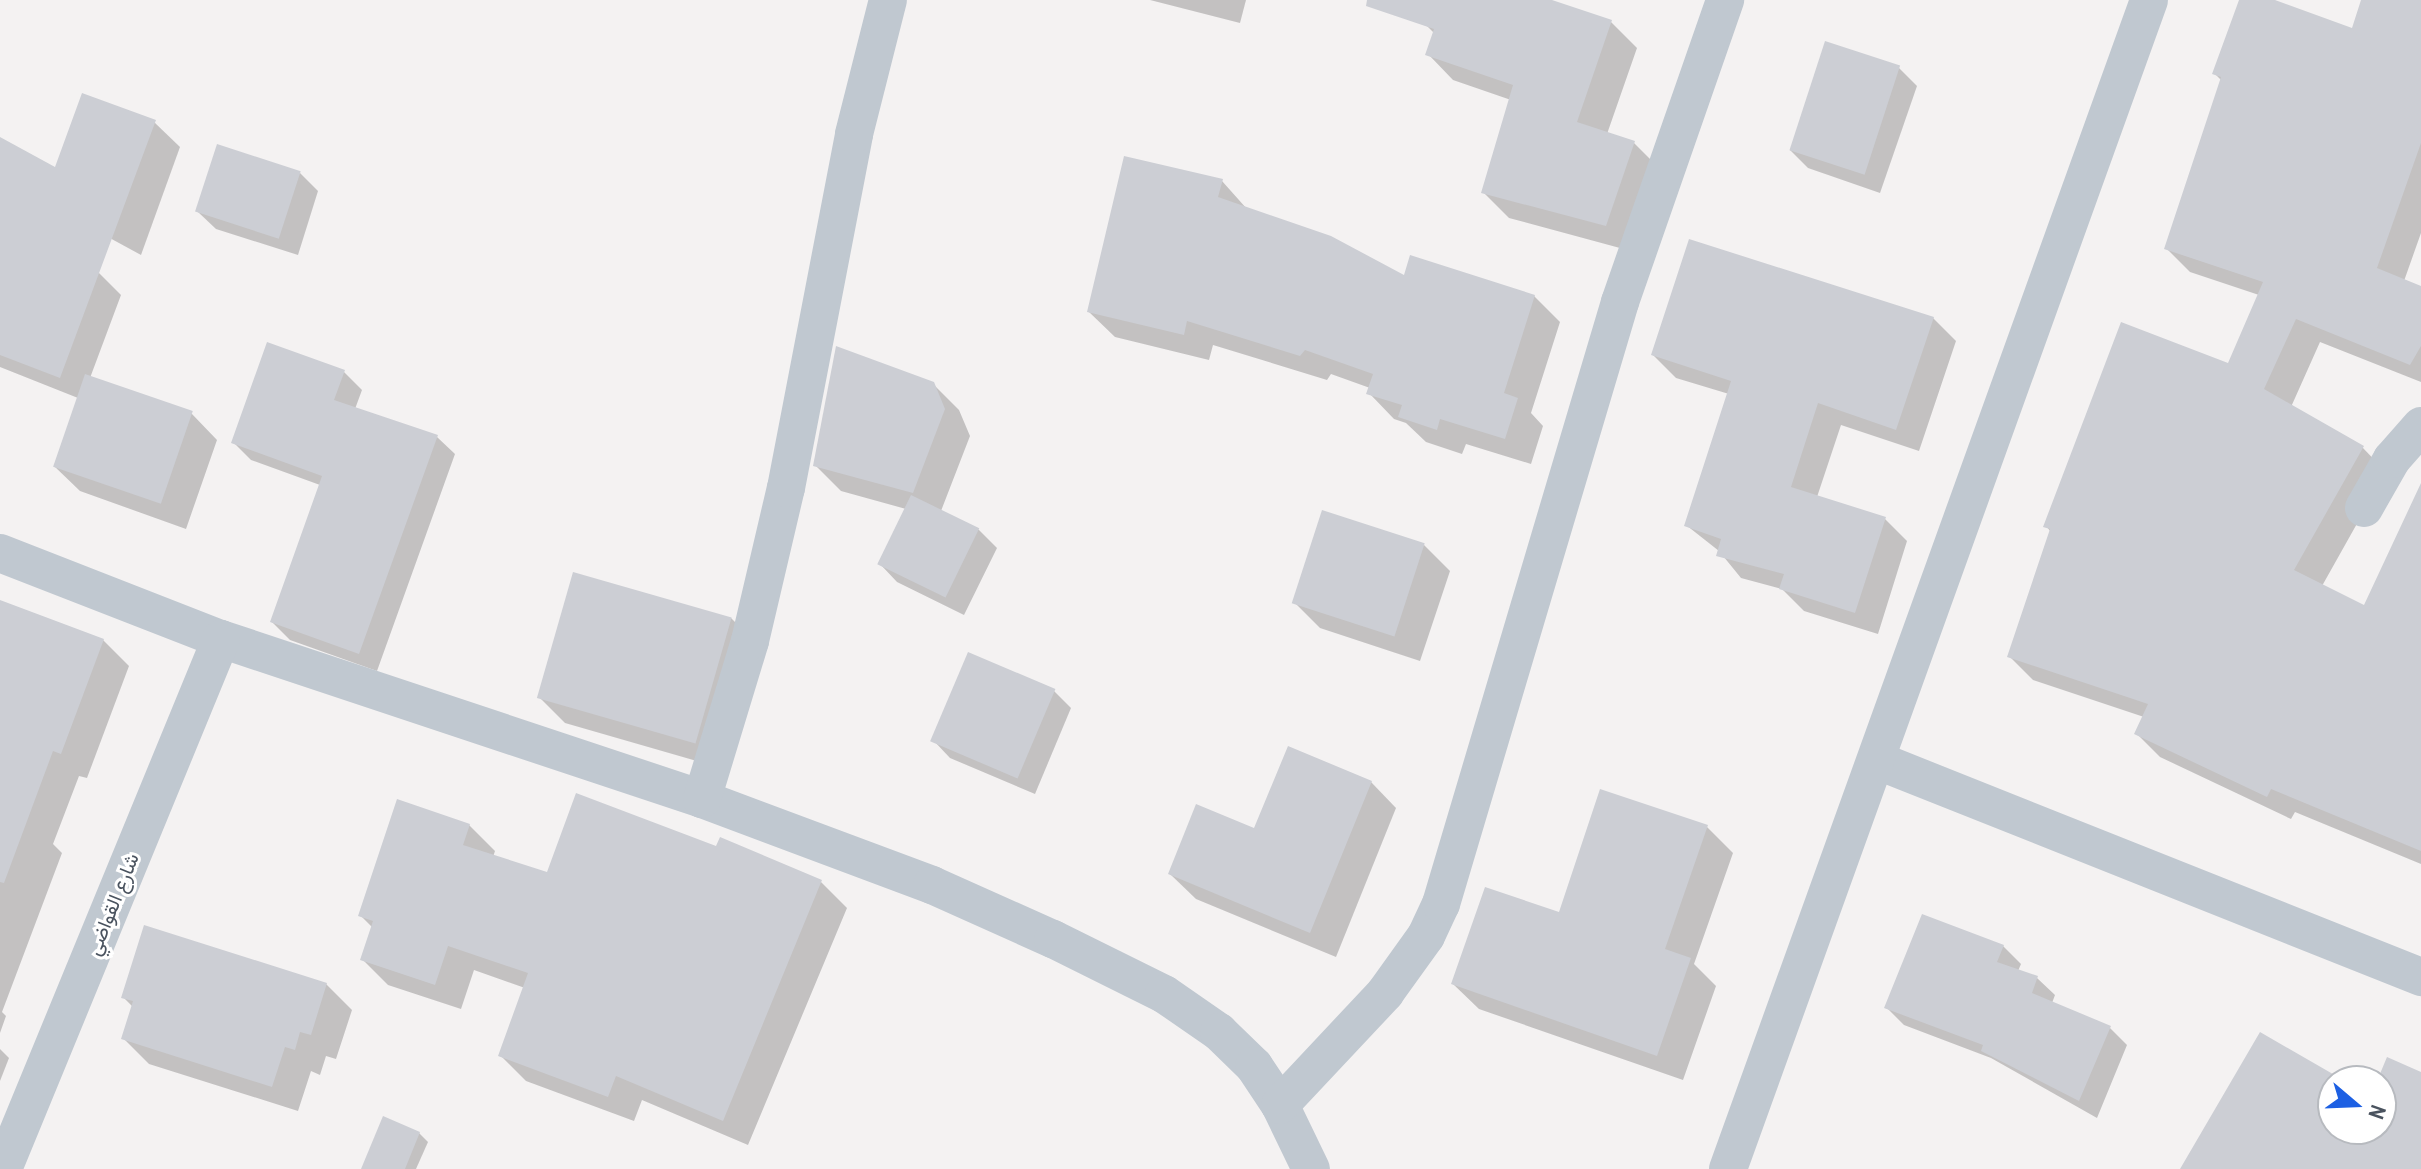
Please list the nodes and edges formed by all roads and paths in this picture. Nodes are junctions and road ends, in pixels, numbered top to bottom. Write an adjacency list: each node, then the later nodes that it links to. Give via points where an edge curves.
1 (888, 0): 9 (street, via 854,134 786,488 750,641)
2 (1725, 0): 11 (street, via 1620,302 1441,904 1426,936 1385,993)
3 (2149, 0): 8 (street)
4 (2421, 426): 5 (street, via 2392,459)
5 (2364, 508)
6 (0, 553): 7 (street)
7 (221, 639): 9 (street); 12 (street, شارع القواضي)
8 (1876, 760): 10 (street); 14 (street)
9 (702, 799): 11 (street, via 932,885 1164,994 1219,1032 1254,1066)
10 (2421, 977)
11 (1280, 1105): 13 (street)
12 (3, 1169)
13 (1311, 1169)
14 (1728, 1169)

